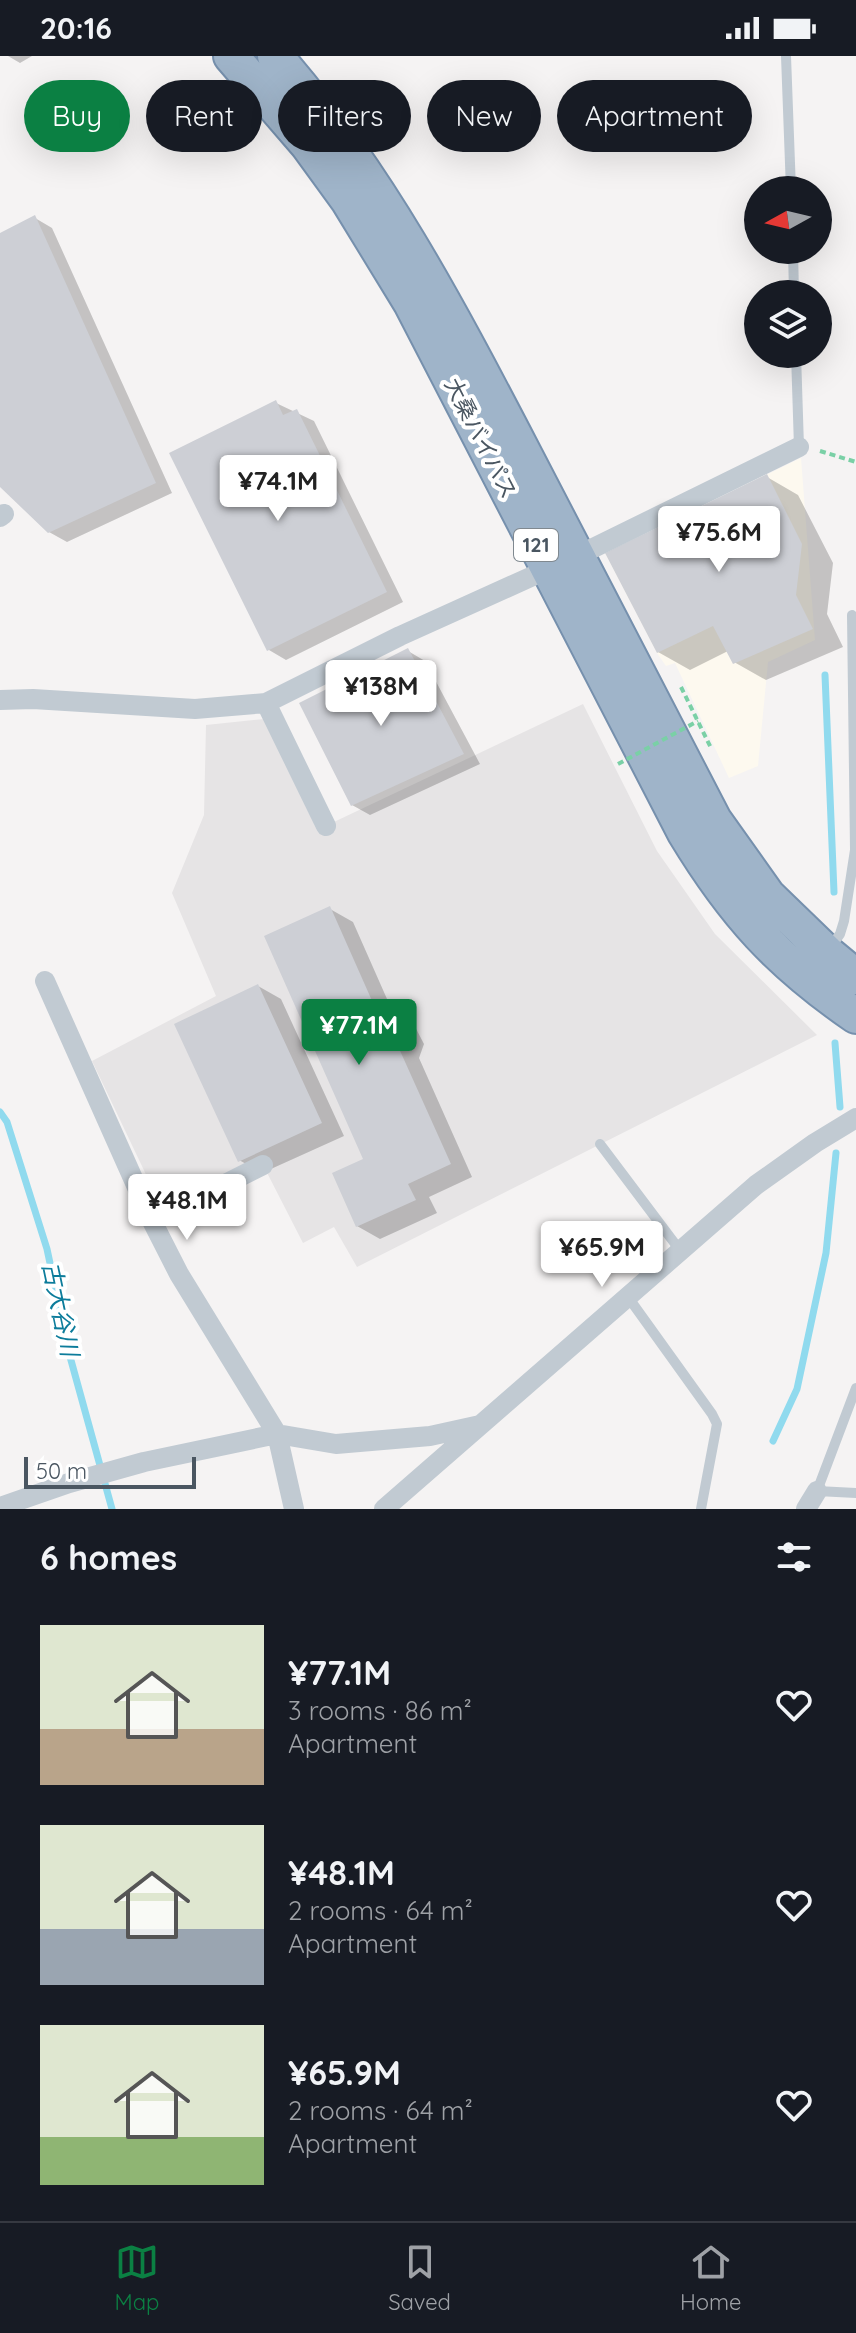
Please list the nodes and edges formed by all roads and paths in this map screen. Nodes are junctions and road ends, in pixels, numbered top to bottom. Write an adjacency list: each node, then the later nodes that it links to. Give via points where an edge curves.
1 (231, 56): 9 (highway, 大桑バイパス / 121, via 348,200)
2 (275, 56): 9 (highway, 大桑バイパス / 121, via 335,129 439,291)
3 (786, 56): 4 (lane)
4 (790, 176)
5 (796, 368): 6 (lane)
6 (799, 447): 9 (street)
7 (830, 453): 8 (path)
8 (856, 462)
9 (563, 562): 13 (street); 18 (highway, 大桑バイパス / 121, via 714,820 768,896); 21 (highway, 大桑バイパス / 121, via 685,833 716,884 767,944)
10 (852, 615): 18 (lane, via 855,850 844,921)
11 (681, 687): 14 (path)
12 (0, 700): 13 (street, via 195,709)
13 (266, 703): 17 (street)
14 (698, 721): 15 (path); 16 (path, bridge)
15 (714, 754)
16 (618, 764)
17 (326, 826)
18 (827, 953): 19 (highway, 大桑バイパス / 121)
19 (856, 977)
20 (45, 981): 25 (street)
21 (856, 1016)
22 (856, 1118): 26 (street, via 756,1185)
23 (600, 1144): 26 (lane)
24 (263, 1165): 25 (street)
25 (152, 1221): 30 (street)
26 (679, 1249): 27 (street)
27 (627, 1296): 29 (street); 36 (lane, via 717,1424)
28 (856, 1388): 31 (lane)
29 (483, 1424): 30 (street, via 430,1436 336,1444); 35 (street)
30 (277, 1434): 33 (street, via 144,1462); 34 (street)
31 (817, 1491): 32 (lane); 37 (street)
32 (856, 1493)
33 (0, 1507)
34 (294, 1509)
35 (384, 1509)
36 (701, 1509)
37 (806, 1509)

